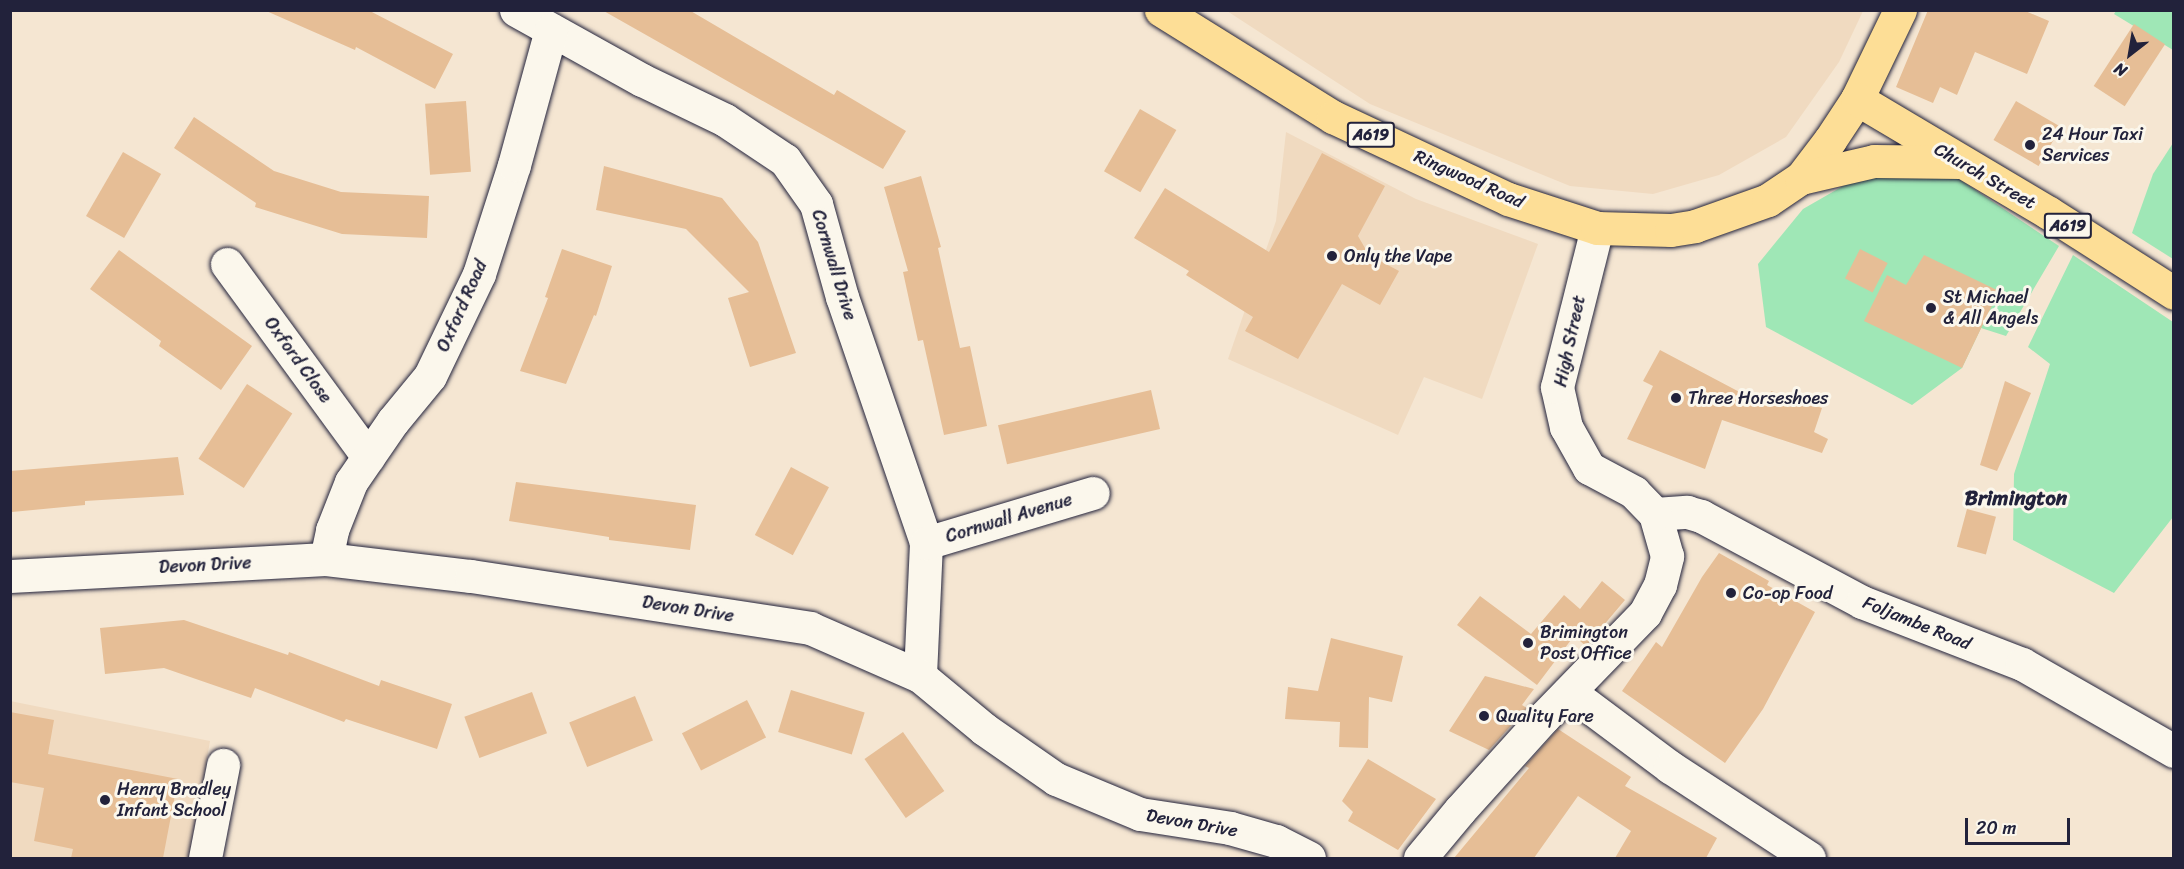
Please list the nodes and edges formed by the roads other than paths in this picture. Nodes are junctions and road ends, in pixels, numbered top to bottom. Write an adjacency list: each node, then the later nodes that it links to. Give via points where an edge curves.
1 (516, 10): 4 (street, Cornwall Drive)
2 (1161, 10): 8 (highway, Ringwood Road / A619, via 1333,117 1509,199)
3 (1900, 10): 5 (highway, A619)
4 (551, 30): 11 (street, Oxford Road, via 514,165 478,274 430,376); 14 (street, Cornwall Drive, via 725,120 785,160 816,204 842,297)
5 (1857, 99): 6 (highway, Church Street / A619); 7 (highway, Ringwood Road / A619)
6 (1961, 162): 7 (highway, Ringwood Road / A619, via 1874,161); 10 (highway, Church Street / A619)
7 (1801, 178): 8 (highway, Ringwood Road / A619, via 1768,200 1695,226 1671,230)
8 (1597, 228): 13 (street, High Street, via 1557,387 1566,427 1589,468 1634,492)
9 (227, 264): 11 (street, Oxford Close)
10 (2174, 293)
11 (368, 457): 15 (street, Oxford Road, via 351,482 332,530)
12 (1093, 493): 14 (street, Cornwall Avenue)
13 (1655, 514): 18 (street, High Street, via 1668,556 1660,585 1645,613); 19 (street, Foljambe Road, via 1688,512 1701,516 1862,602 2022,664)
14 (926, 543): 17 (street, Cornwall Drive)
15 (326, 559): 16 (street, Devon Drive); 17 (street, Devon Drive, via 471,576 810,628)
16 (10, 576)
17 (920, 676): 22 (street, Devon Drive, via 984,729 1056,779 1140,814 1230,828 1276,841)
18 (1571, 693): 23 (street, High Street, via 1544,717); 24 (street, via 1670,767)
19 (2174, 751)
20 (223, 765): 21 (street)
21 (205, 858)
22 (1309, 858)
23 (1420, 858)
24 (1809, 858)

